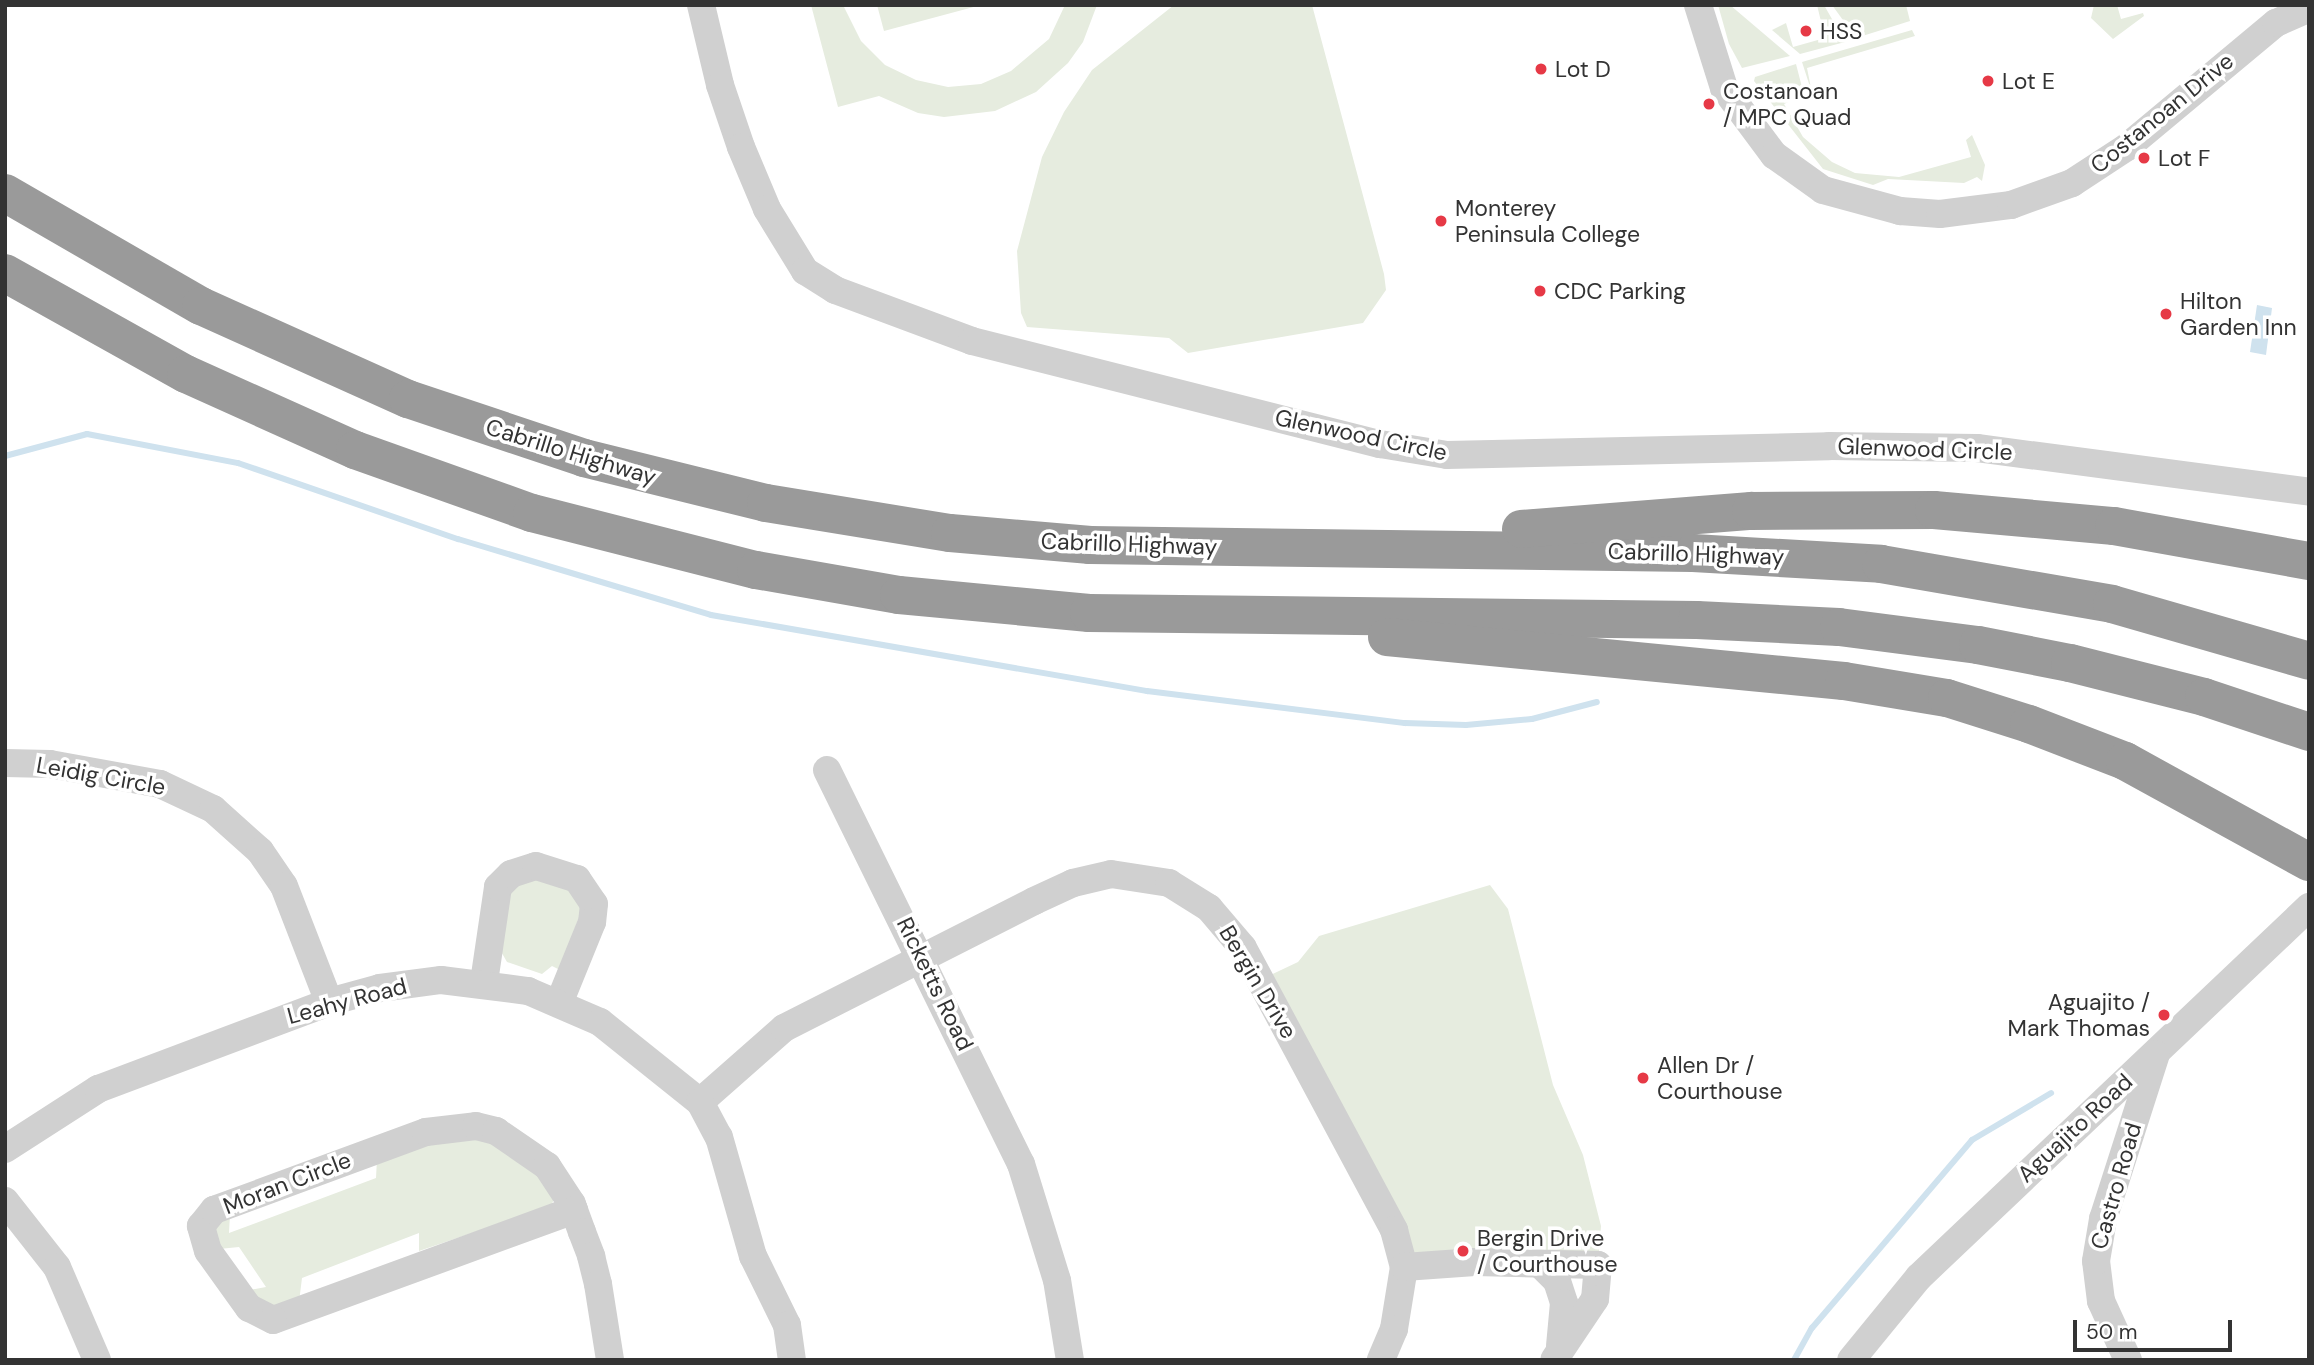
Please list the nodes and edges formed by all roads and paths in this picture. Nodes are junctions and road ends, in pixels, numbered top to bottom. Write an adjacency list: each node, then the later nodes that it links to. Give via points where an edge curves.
1 (701, 5): 6 (street, Glenwood Circle, via 741,147 767,208 805,271 835,290 972,341 1380,444 1447,455 1787,446 1977,448)
2 (1698, 5): 3 (street, Costanoan Drive, via 1724,88 1774,155 1823,190 1900,211 1940,214 2011,205 2072,183 2127,147 2267,30)
3 (2309, 8)
4 (5, 193): 7 (highway, Cabrillo Highway, via 160,285 285,347 452,415 584,458 766,503 904,527 1090,544)
5 (5, 273): 9 (highway, via 145,353 311,432 488,499 621,539 804,580 945,600 1100,613)
6 (2309, 492)
7 (1276, 549): 8 (highway, via 1715,514 1858,509 2079,522); 10 (highway, Cabrillo Highway, via 1693,553 1881,564 2089,599)
8 (2309, 561)
9 (1303, 616): 11 (highway, via 1744,621 1884,632 1990,647 2115,673); 14 (highway, via 1375,636 1833,680 1947,698 2017,719 2124,761)
10 (2309, 660)
11 (2309, 732)
12 (5, 763): 19 (street, Leidig Circle, via 50,764 160,784 213,809 260,851 284,886)
13 (827, 770): 16 (street, Ricketts Road)
14 (2309, 862)
15 (2309, 907): 20 (street, Aguajito Road)
16 (921, 957): 21 (street, Bergin Drive, via 784,1028); 26 (street, Bergin Drive, via 1092,878 1129,875 1169,883 1189,893 1228,926 1242,948 1383,1206); 31 (street, Ricketts Road, via 1003,1121 1034,1202 1056,1280)
17 (484, 982): 18 (street, Leahy Road); 18 (street, via 498,887 511,874 536,866 577,879 594,904 592,922); 19 (street, Leahy Road, via 411,983)
18 (560, 1001): 21 (street, Leahy Road, via 623,1038)
19 (329, 1002): 22 (street, Leahy Road, via 98,1089)
20 (2157, 1051): 33 (street, Aguajito Road, via 1919,1277); 34 (street, Castro Road, via 2103,1219 2095,1261 2101,1300)
21 (700, 1102): 30 (street, Leahy Road, via 719,1137 753,1256 787,1325)
22 (5, 1149)
23 (5, 1201): 28 (street, via 57,1267)
24 (574, 1210): 24 (street, Moran Circle, via 561,1184 533,1153 496,1131 464,1127 415,1135 214,1210 201,1226 208,1251 249,1307 274,1320); 29 (street, Moran Circle, via 598,1284)
25 (1539, 1263): 26 (street); 27 (street, via 1556,1281 1564,1303 1566,1322); 27 (street, via 1598,1265 1595,1299)
26 (1404, 1267): 32 (street, Bergin Drive, via 1394,1329)
27 (1555, 1358)
28 (97, 1360)
29 (610, 1360)
30 (793, 1360)
31 (1070, 1360)
32 (1381, 1360)
33 (1851, 1360)
34 (2128, 1360)

